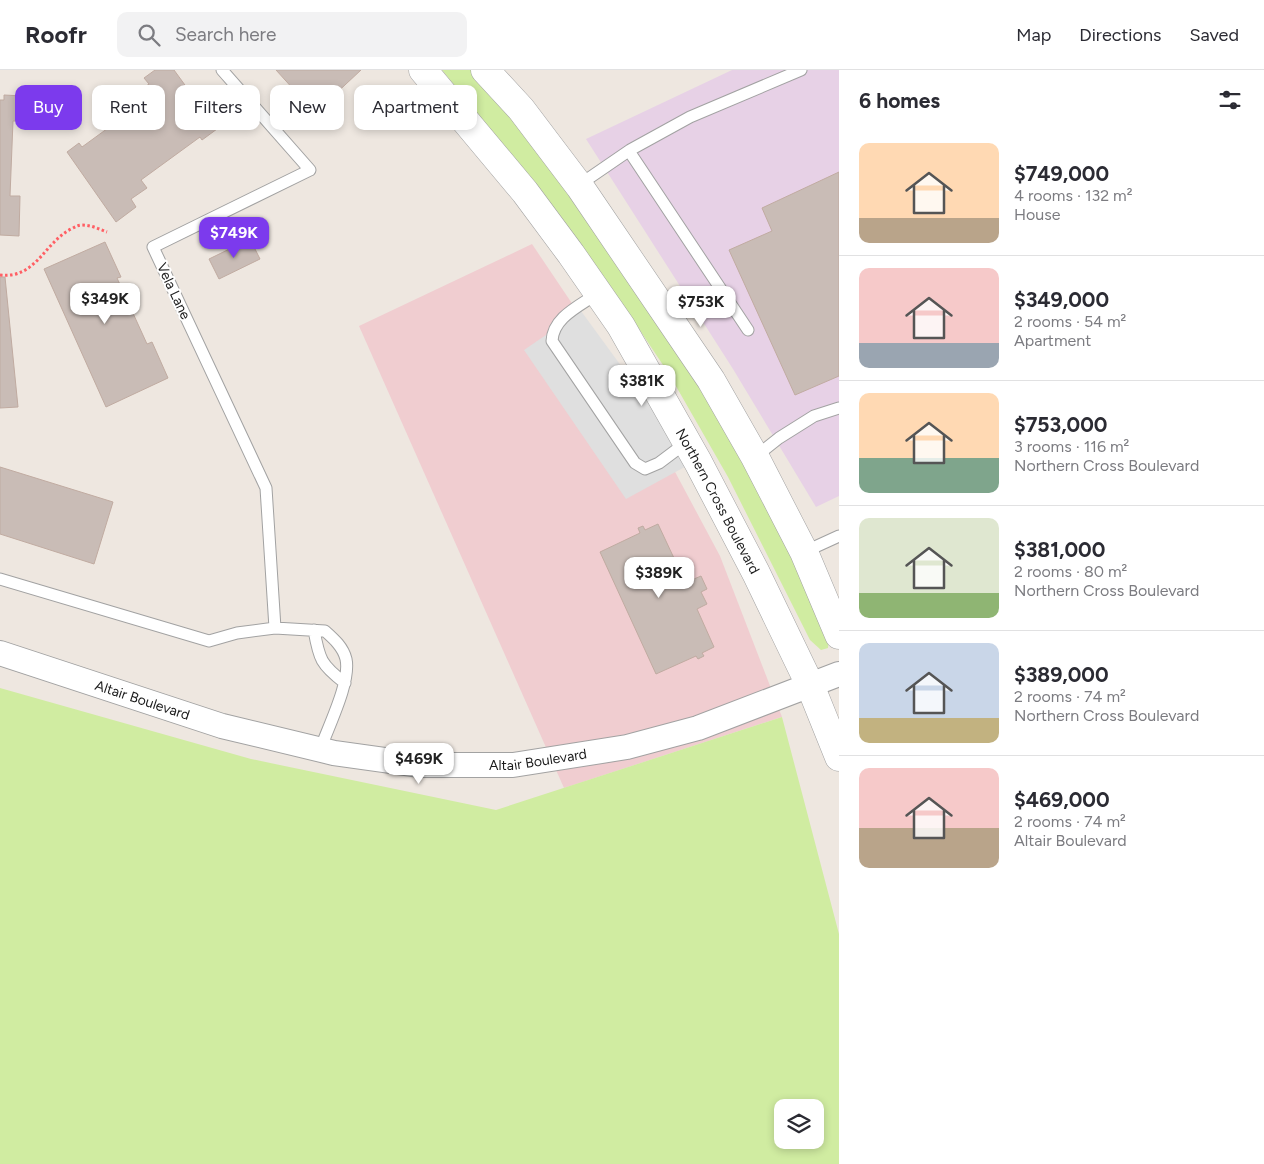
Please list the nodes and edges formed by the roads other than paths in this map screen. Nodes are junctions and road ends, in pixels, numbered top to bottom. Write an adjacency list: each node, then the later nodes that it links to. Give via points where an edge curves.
1 (222, 70): 15 (lane, Vela Lane, via 310,170 153,247 266,488)
2 (423, 70): 7 (street, Northern Cross Boulevard, via 525,192)
3 (485, 70): 6 (street, via 521,109)
4 (801, 70): 5 (lane, via 690,117)
5 (629, 151): 6 (lane); 8 (lane)
6 (579, 185): 11 (street, via 711,380)
7 (598, 294): 10 (street, Northern Cross Boulevard, via 621,326); 10 (lane, via 559,321 552,341 635,463 645,469 659,463)
8 (748, 330)
9 (839, 408): 11 (lane, via 814,416)
10 (687, 442): 21 (street, Northern Cross Boulevard)
11 (755, 457): 13 (street)
12 (839, 536): 13 (lane)
13 (804, 552): 17 (street)
14 (0, 579): 15 (lane, via 209,641)
15 (275, 628): 16 (lane)
16 (314, 630): 20 (lane, via 324,664); 20 (lane, via 325,631 338,642 346,660)
17 (839, 636)
18 (0, 653): 22 (street, Altair Boulevard, via 222,726)
19 (839, 674): 21 (street, Altair Boulevard)
20 (345, 683): 22 (lane)
21 (810, 685): 22 (street, Altair Boulevard, via 698,728 627,747 513,765 420,765); 23 (street, Northern Cross Boulevard)
22 (320, 750)
23 (839, 758)

